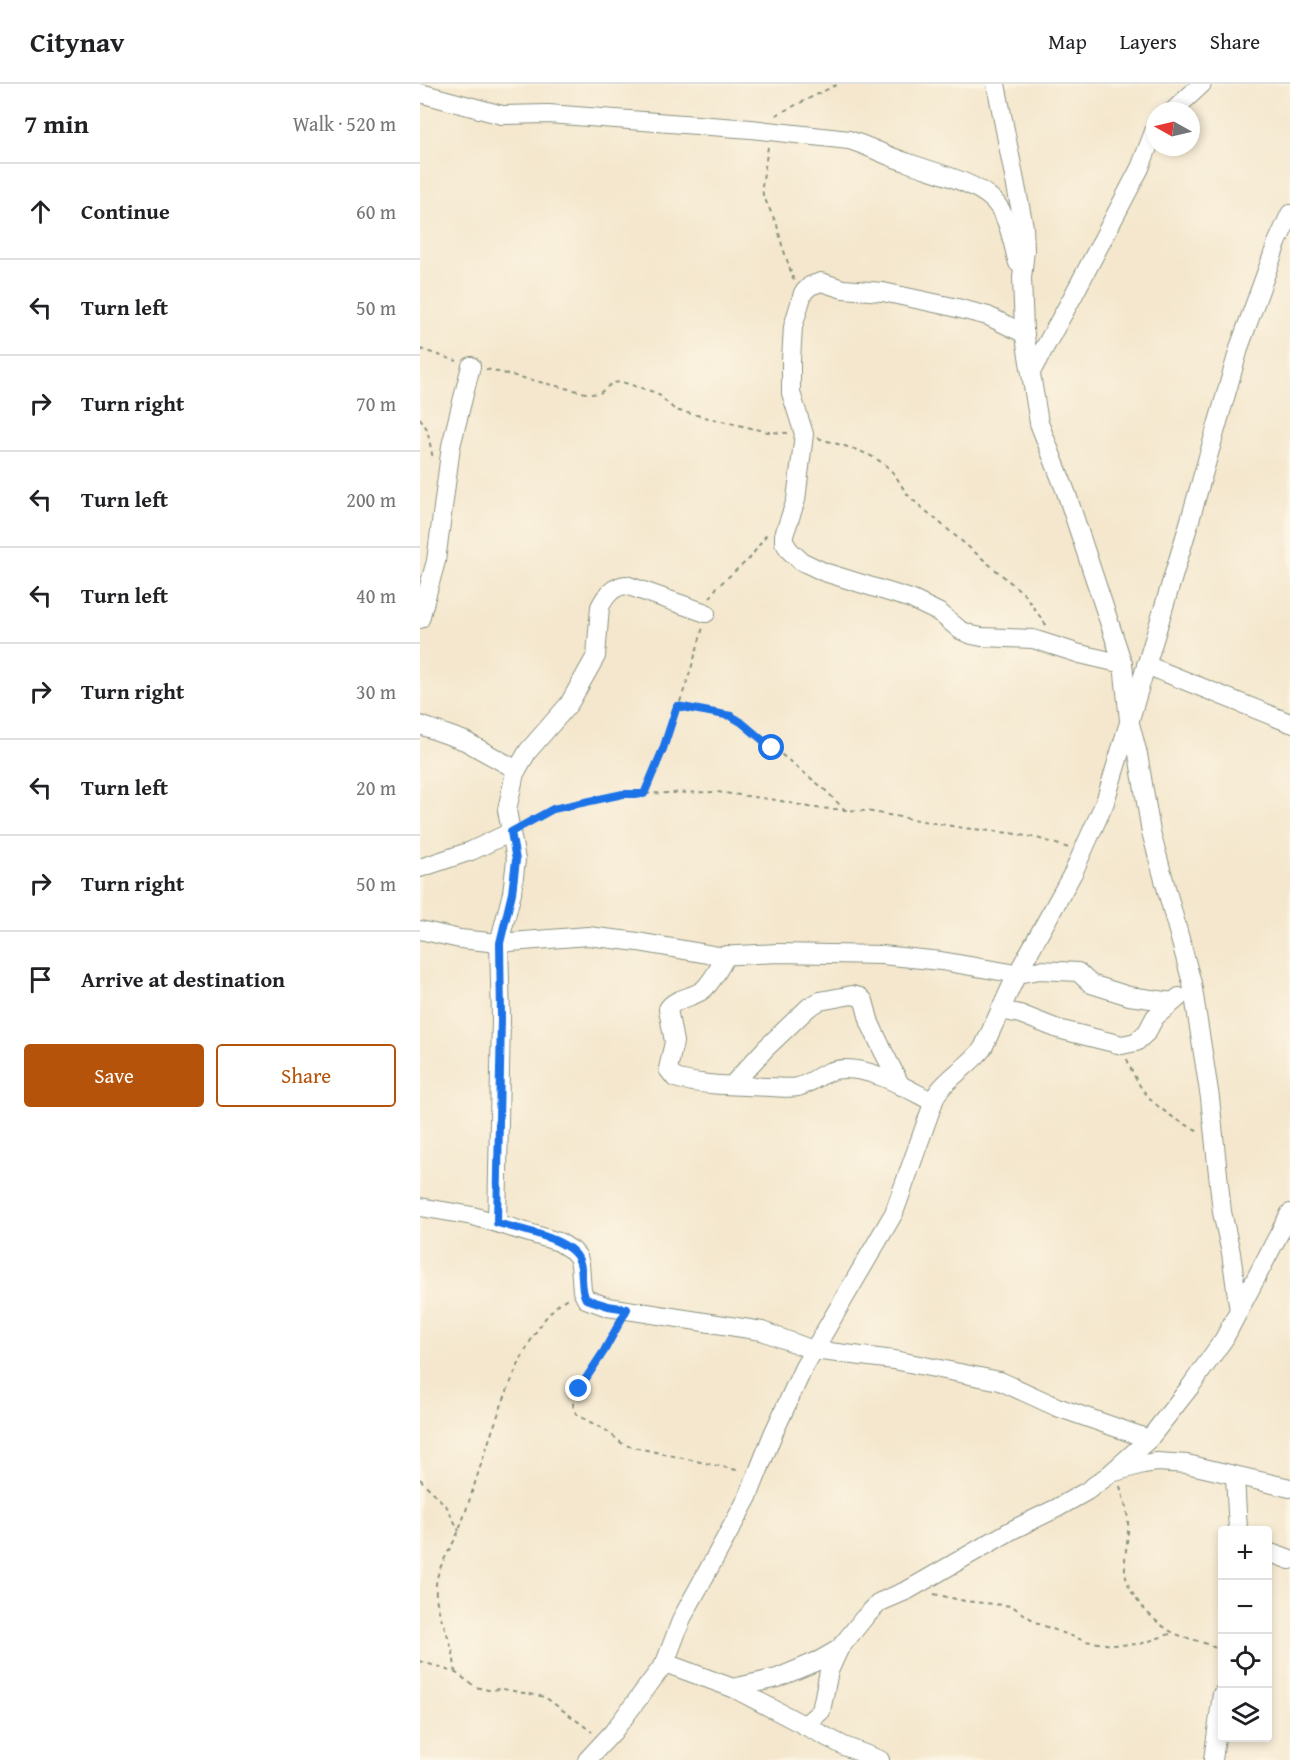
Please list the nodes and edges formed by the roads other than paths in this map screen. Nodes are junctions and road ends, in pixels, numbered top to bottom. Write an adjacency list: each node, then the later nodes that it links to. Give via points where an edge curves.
1 (996, 84): 7 (street, via 1024,227)
2 (1202, 84): 4 (street)
3 (420, 93): 7 (street, via 502,115 773,124 856,142 983,193 996,205 1008,227)
4 (1183, 102)
5 (1146, 152): 10 (street)
6 (1290, 214): 15 (street, via 1240,345)
7 (1022, 278): 8 (street)
8 (1024, 334): 10 (street); 14 (street, via 988,316 952,307 821,282 810,286 800,301 790,360 791,393 804,434 796,500 784,542 801,561 911,599 972,635 1033,639)
9 (471, 366): 11 (street)
10 (1031, 372): 14 (street, via 1039,423)
11 (428, 551): 13 (street)
12 (706, 613): 19 (street, via 626,585 613,590 600,607 596,656 588,673)
13 (420, 619)
14 (1123, 664): 16 (street)
15 (1146, 665): 16 (street); 17 (street)
16 (1130, 720): 25 (street, via 1105,802 1084,852); 26 (street, via 1151,832)
17 (1290, 723)
18 (420, 726): 19 (street, via 465,741)
19 (517, 770): 20 (street, via 507,810)
20 (511, 832): 21 (street); 23 (street, via 516,860)
21 (420, 868)
22 (420, 930): 23 (street)
23 (500, 943): 24 (street, via 588,936); 34 (street)
24 (727, 955): 25 (street, via 898,956); 29 (street, via 705,989 670,1006 674,1042 668,1069 680,1080)
25 (1017, 974): 27 (street, via 1040,970 1078,972 1097,986 1129,996); 28 (street)
26 (1192, 987): 27 (street); 35 (street)
27 (1173, 1002): 28 (street, via 1155,1017 1136,1042 1122,1046)
28 (1000, 1010): 31 (street, via 975,1059 942,1086)
29 (732, 1085): 30 (street, via 795,1088 828,1071 844,1069 865,1071); 30 (street, via 809,1007 852,995 864,1000 870,1023)
30 (901, 1086): 31 (street)
31 (933, 1102): 36 (street, via 894,1213)
32 (420, 1207): 34 (street)
33 (1290, 1213): 35 (street)
34 (497, 1223): 36 (street, via 559,1242 573,1251 580,1264 582,1290 590,1302 762,1331)
35 (1239, 1311): 37 (street, via 1224,1339)
36 (813, 1350): 37 (street, via 894,1360 1000,1381 1057,1407); 45 (street, via 748,1497 682,1618)
37 (1149, 1439): 38 (street)
38 (1114, 1473): 39 (street, via 1157,1462 1187,1464); 44 (street, via 1057,1508 880,1602)
39 (1235, 1477): 40 (street); 41 (street)
40 (1290, 1488)
41 (1238, 1526)
42 (1272, 1553): 43 (street)
43 (1290, 1560)
44 (839, 1648): 46 (street, via 777,1678); 48 (street, via 829,1671 821,1711)
45 (665, 1663): 46 (street); 49 (street)
46 (734, 1688): 48 (street)
47 (1218, 1723): 51 (street)
48 (806, 1725): 50 (street)
49 (586, 1760)
50 (880, 1760)
51 (1213, 1760)

